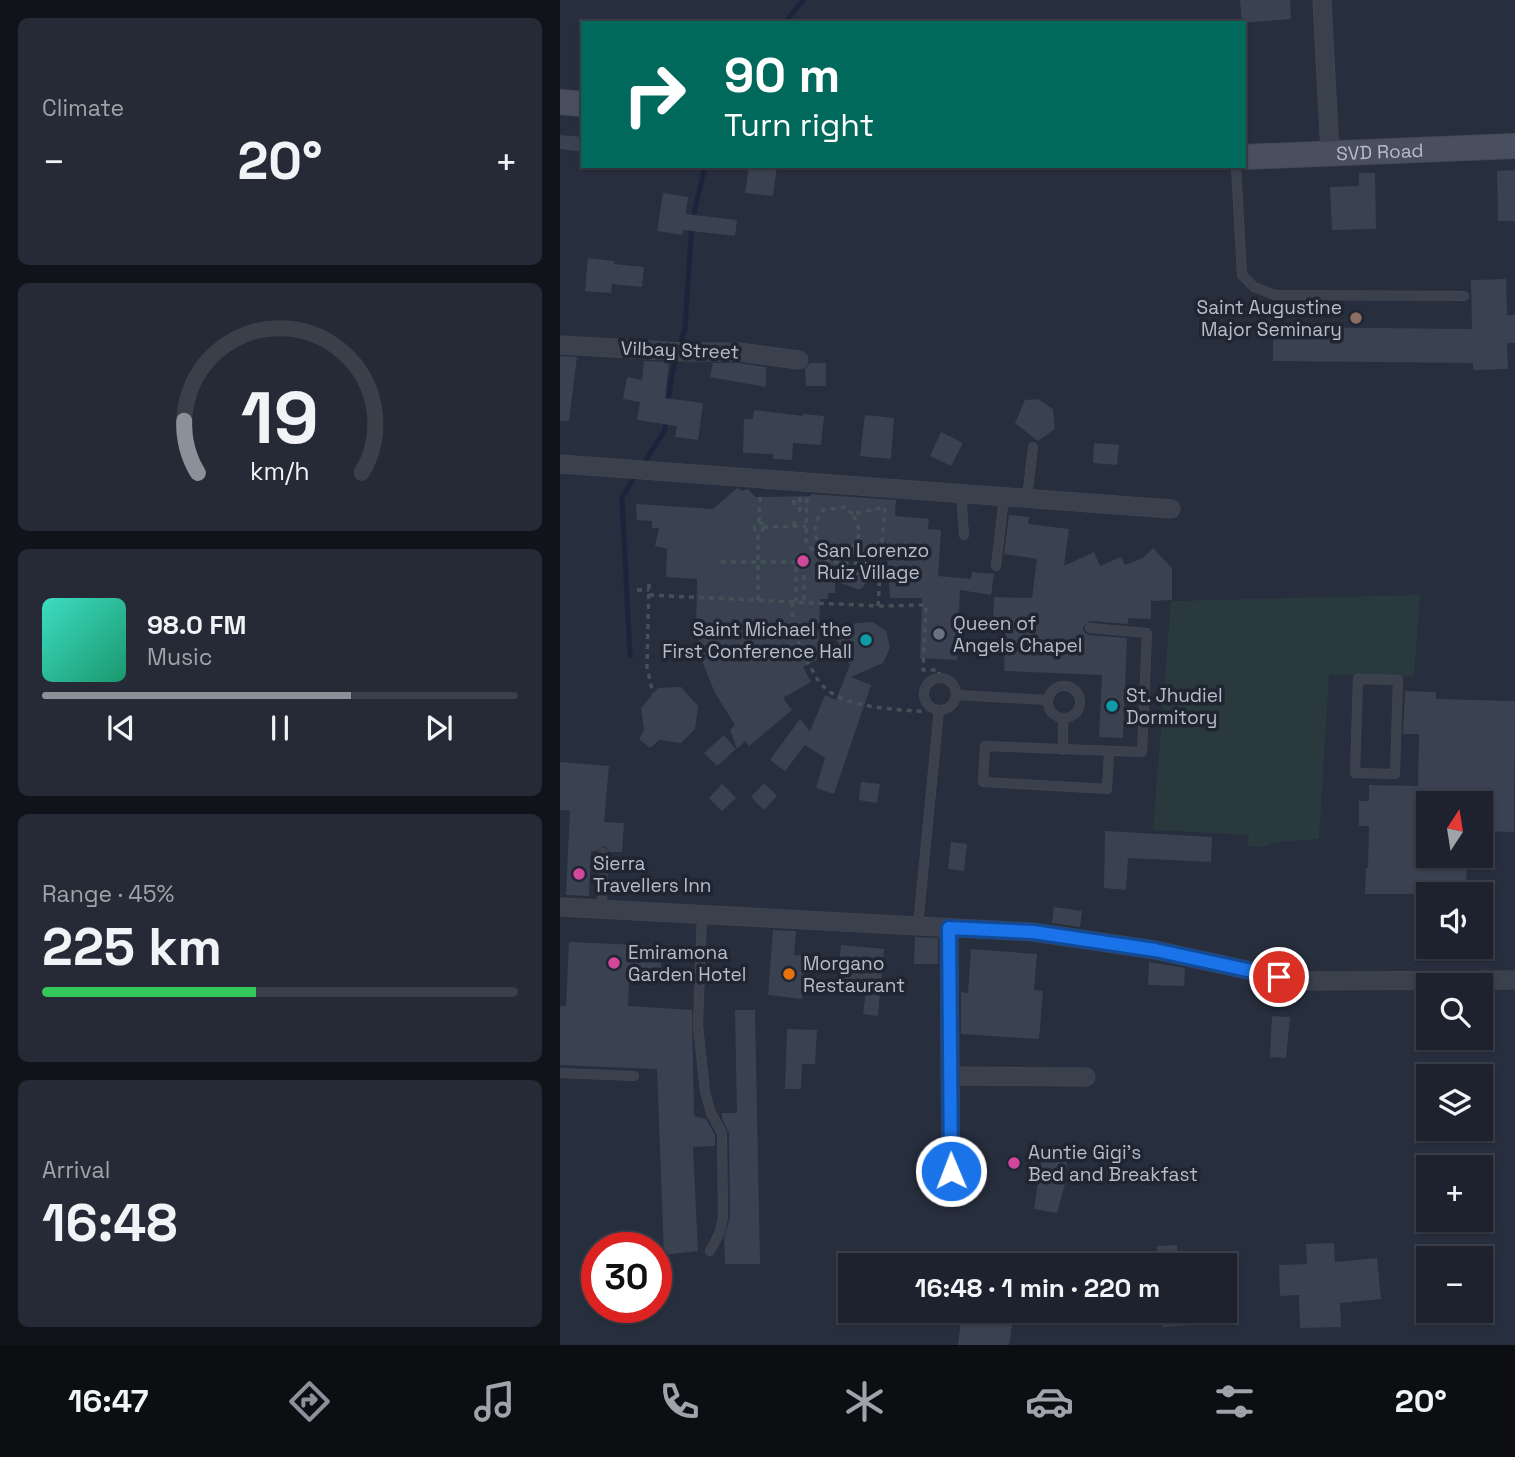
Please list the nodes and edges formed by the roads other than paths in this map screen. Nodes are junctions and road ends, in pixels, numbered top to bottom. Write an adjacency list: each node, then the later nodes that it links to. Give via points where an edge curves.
1 (1322, 0): 5 (street)
2 (560, 102): 3 (main road)
3 (581, 104)
4 (1515, 146): 5 (main road, SVD Road)
5 (1331, 154): 6 (main road, SVD Road)
6 (1246, 158)
7 (1236, 168): 8 (lane, via 1242,275 1254,287 1275,295)
8 (1464, 296)
9 (560, 345): 10 (street, Vilbay Street, via 739,352)
10 (799, 360)
11 (1033, 447): 15 (lane)
12 (560, 464): 13 (street)
13 (961, 493): 14 (street); 17 (lane)
14 (1004, 497): 15 (street); 18 (lane)
15 (1027, 498): 16 (street)
16 (1171, 509)
17 (964, 535)
18 (996, 566)
19 (1090, 628): 26 (lane, via 1147,633 1142,752)
20 (1398, 680): 20 (lane, via 1358,678 1355,773 1395,774)
21 (956, 695): 22 (lane); 23 (lane, via 948,707); 23 (lane, via 949,681 929,682 924,691 929,706)
22 (1048, 699): 24 (lane, via 1050,710); 24 (lane, via 1058,688 1068,687 1077,693 1077,712)
23 (938, 711): 31 (lane)
24 (1063, 718): 25 (lane)
25 (1063, 750): 26 (lane); 26 (lane, via 985,746 983,782 1107,789)
26 (1109, 753)
27 (603, 853): 29 (lane)
28 (560, 907): 29 (street)
29 (602, 910): 30 (street)
30 (702, 915): 31 (street); 39 (lane, via 698,1025 705,1092 722,1133 723,1217)
31 (918, 925): 32 (street)
32 (949, 928): 33 (street, via 1033,932 1155,950 1297,981); 36 (street)
33 (1515, 980)
34 (560, 1073): 35 (lane)
35 (634, 1076)
36 (950, 1076): 37 (street); 38 (street)
37 (1086, 1077)
38 (951, 1194)
39 (710, 1251)

